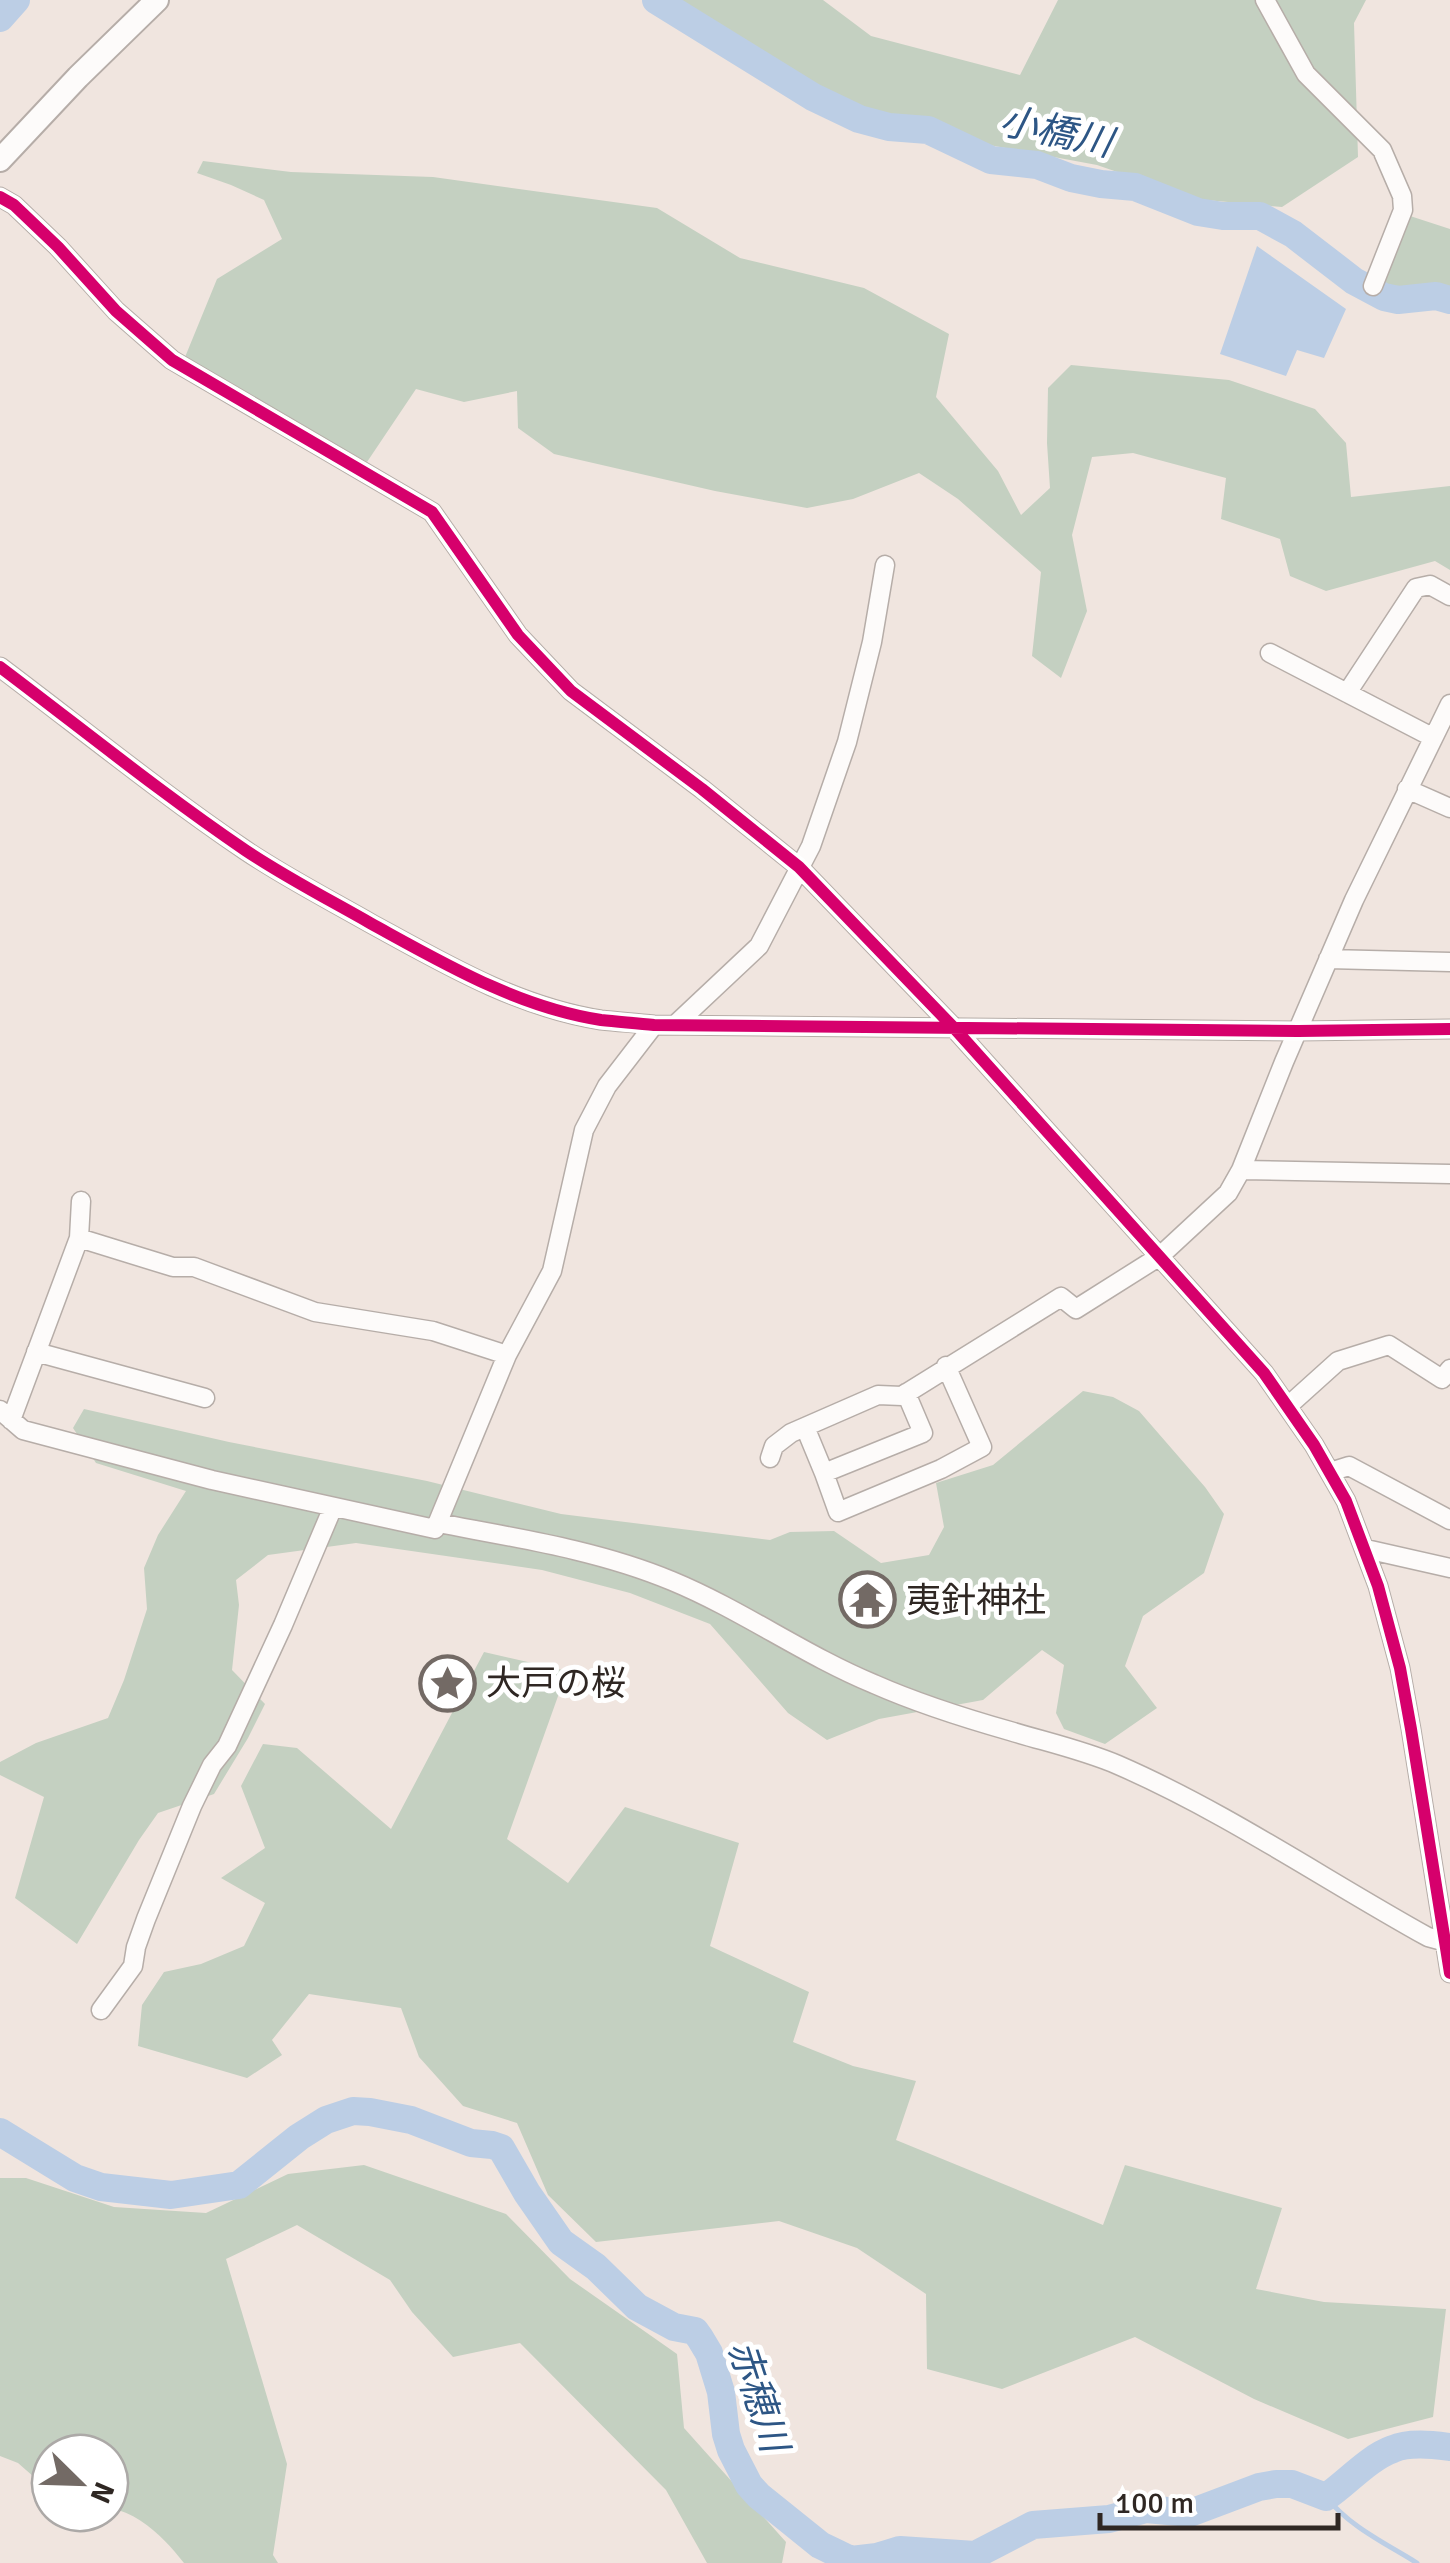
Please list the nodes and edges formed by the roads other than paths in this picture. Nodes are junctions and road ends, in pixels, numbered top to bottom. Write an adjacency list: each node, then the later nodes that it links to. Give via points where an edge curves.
1 (157, 0): 3 (main road)
2 (1266, 0): 5 (street, via 1306,74 1382,150 1402,196 1403,210)
3 (0, 160)
4 (0, 197): 15 (street, via 172,360 432,512 518,635 571,691)
5 (1373, 286)
6 (885, 565): 15 (street, via 847,742)
7 (1450, 596): 10 (street, via 1430,585 1416,588)
8 (1270, 653): 10 (street)
9 (0, 668): 18 (street, via 245,850 445,964 554,1008)
10 (1347, 693): 12 (street)
11 (1450, 704): 12 (street)
12 (1432, 737): 13 (street)
13 (1407, 789): 14 (street); 16 (street)
14 (1450, 808)
15 (799, 866): 19 (street, via 760,946); 20 (street)
16 (1328, 959): 17 (street); 21 (street)
17 (1450, 962)
18 (654, 1025): 19 (street); 29 (street, via 607,1086 584,1130 552,1271)
19 (675, 1025): 20 (street)
20 (955, 1028): 21 (street); 27 (street)
21 (1298, 1030): 22 (street); 23 (street)
22 (1450, 1030)
23 (1241, 1170): 24 (street); 27 (street, via 1228,1193)
24 (1450, 1174)
25 (81, 1201): 26 (street)
26 (78, 1238): 28 (street); 29 (street, via 172,1267 194,1267 315,1312 433,1331)
27 (1160, 1256): 30 (street, via 1076,1309 1062,1296); 34 (street)
28 (36, 1352): 33 (street); 35 (street)
29 (506, 1355): 42 (street)
30 (946, 1366): 32 (street); 39 (street, via 982,1447 838,1512)
31 (1450, 1368): 34 (street, via 1442,1379 1389,1345 1338,1361)
32 (906, 1393): 36 (street, via 878,1395); 39 (street, via 923,1432)
33 (205, 1398)
34 (1288, 1406): 38 (street)
35 (6, 1415): 40 (street, via 23,1430)
36 (805, 1427): 37 (street, via 774,1446); 39 (street)
37 (770, 1458)
38 (1330, 1472): 41 (street, via 1349,1466); 43 (street)
39 (824, 1473)
40 (334, 1507): 42 (street, via 435,1529); 47 (street, via 227,1746 192,1806 133,1966)
41 (1450, 1520)
42 (438, 1524): 45 (street, via 628,1564 715,1600 877,1686 1081,1750 1237,1826)
43 (1366, 1549): 44 (street); 45 (street, via 1400,1668)
44 (1450, 1568)
45 (1447, 1943): 46 (street)
46 (1450, 1973)
47 (101, 2010)

